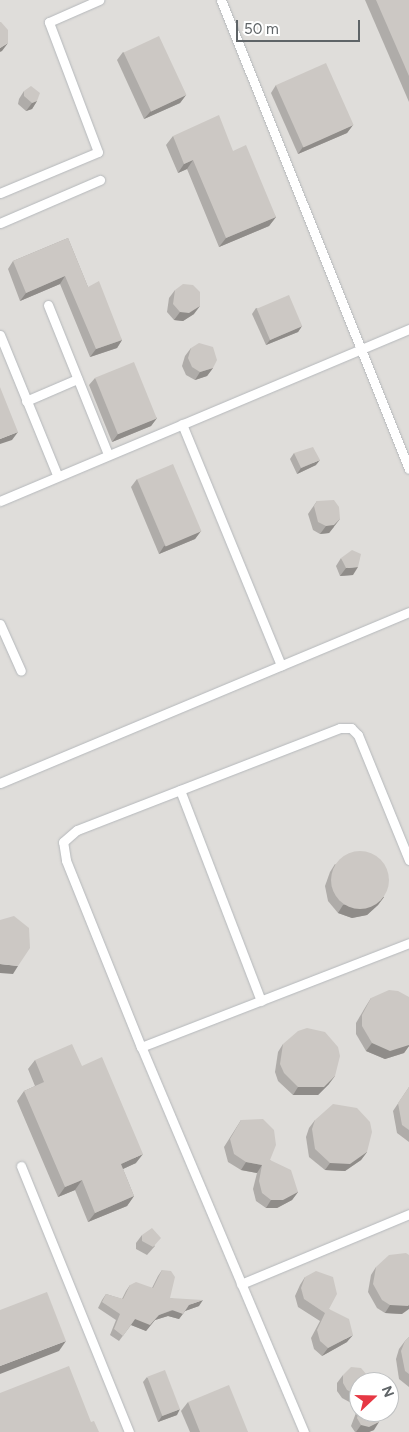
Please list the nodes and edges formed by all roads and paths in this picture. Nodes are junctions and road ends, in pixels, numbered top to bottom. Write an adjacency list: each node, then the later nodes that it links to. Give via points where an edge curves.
1 (99, 0): 4 (lane, via 49,22 98,152)
2 (221, 0): 9 (lane)
3 (100, 180): 5 (lane)
4 (0, 193)
5 (0, 223)
6 (48, 305): 10 (lane)
7 (409, 328): 9 (lane)
8 (0, 335): 11 (lane)
9 (361, 349): 12 (lane); 14 (lane)
10 (77, 379): 11 (lane); 13 (lane)
11 (26, 401): 15 (lane)
12 (182, 424): 13 (lane); 19 (lane)
13 (108, 454): 15 (lane)
14 (409, 469)
15 (57, 475): 16 (lane)
16 (0, 501)
17 (409, 612): 19 (lane)
18 (0, 624): 20 (lane)
19 (281, 665): 21 (lane)
20 (22, 672)
21 (0, 783)
22 (180, 790): 23 (lane, via 340,728 351,728 358,735); 25 (lane); 26 (lane, via 77,830 63,842 66,860)
23 (409, 860)
24 (409, 943): 25 (lane)
25 (262, 1001): 26 (lane)
26 (141, 1047): 29 (lane)
27 (21, 1166): 30 (lane)
28 (409, 1214): 29 (lane)
29 (241, 1284): 31 (lane)
30 (129, 1432)
31 (304, 1432)

